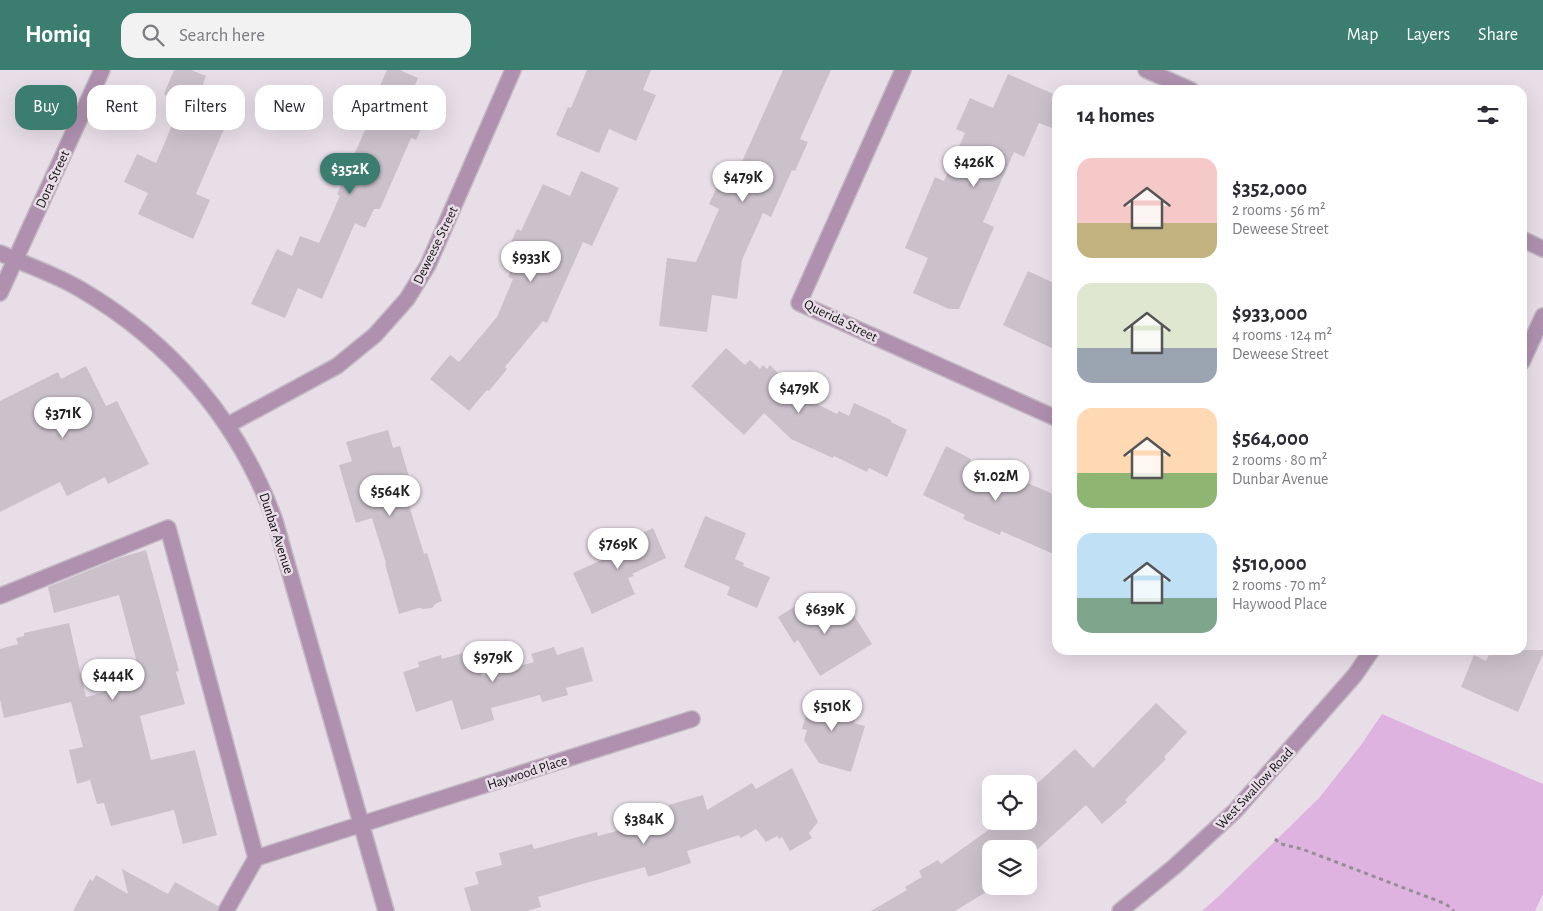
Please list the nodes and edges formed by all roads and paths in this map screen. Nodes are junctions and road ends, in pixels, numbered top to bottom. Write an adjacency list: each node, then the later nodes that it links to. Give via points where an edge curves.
1 (102, 70): 9 (street, Dora Street)
2 (513, 70): 14 (street, Deweese Street, via 428,265 407,298 375,335 337,366)
3 (903, 70): 13 (street, Querida Street, via 799,302)
4 (1146, 70): 5 (street)
5 (1180, 85)
6 (1527, 241): 7 (street)
7 (1543, 249)
8 (0, 253): 9 (street, Dunbar Avenue)
9 (15, 260): 10 (street); 14 (street, Dunbar Avenue, via 78,288 122,315 157,343 194,380)
10 (0, 293)
11 (1543, 316): 12 (street)
12 (1527, 351)
13 (1052, 416)
14 (228, 425): 18 (street, Dunbar Avenue, via 245,453 275,521)
15 (0, 596): 20 (street, via 168,528)
16 (1369, 655): 23 (street, West Swallow Road, via 1355,675 1235,811)
17 (692, 719): 18 (street, Haywood Place)
18 (362, 824): 20 (street, Haywood Place); 22 (street, Dunbar Avenue)
19 (1275, 839): 24 (path, via 1446,904)
20 (256, 858): 21 (street)
21 (226, 911)
22 (386, 911)
23 (1120, 911)
24 (1454, 911)

